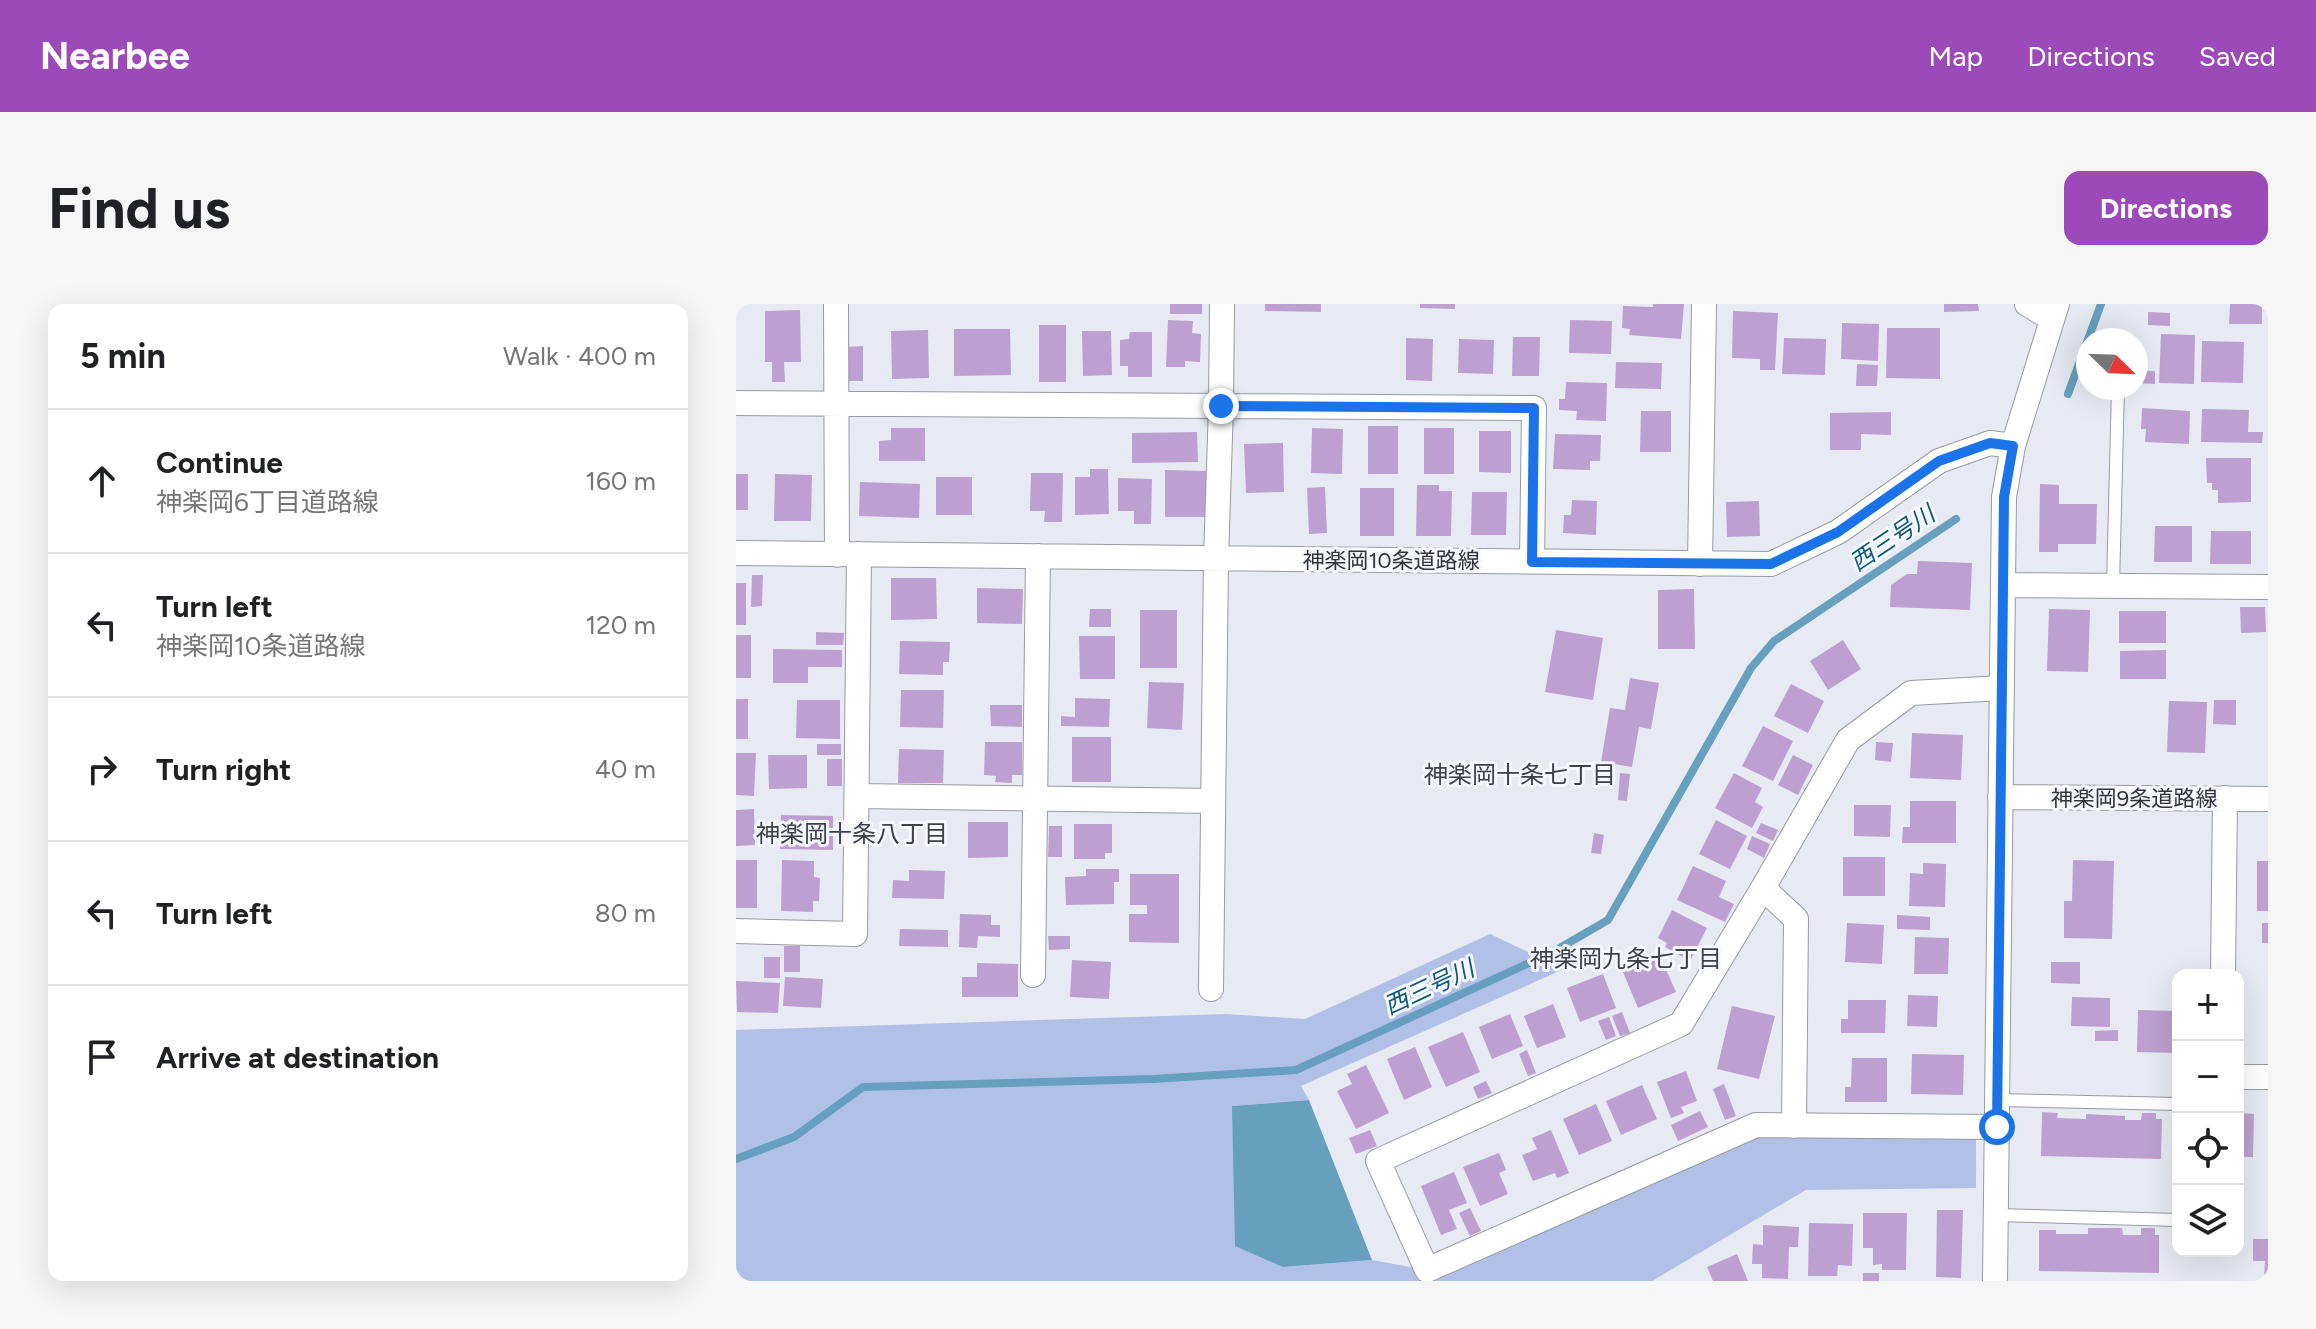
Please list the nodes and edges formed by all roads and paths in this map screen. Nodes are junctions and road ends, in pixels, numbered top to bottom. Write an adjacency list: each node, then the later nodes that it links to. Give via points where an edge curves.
1 (836, 304): 8 (street)
2 (1222, 304): 9 (street)
3 (1704, 304): 16 (street)
4 (2027, 304): 5 (street)
5 (2054, 312): 10 (street)
6 (2118, 400): 18 (lane)
7 (736, 403): 8 (street)
8 (836, 404): 9 (street); 12 (street)
9 (1221, 406): 14 (street); 15 (street, via 1534,408)
10 (2013, 446): 16 (street, 神楽岡10条道路線, via 1990,443 1939,461 1838,532 1771,564); 17 (street, via 2004,497)
11 (736, 553): 12 (street, 神楽岡10条道路線)
12 (848, 555): 13 (street, 神楽岡10条道路線); 21 (street)
13 (1038, 556): 14 (street, 神楽岡10条道路線); 24 (street)
14 (1216, 559): 15 (street, 神楽岡10条道路線); 26 (street)
15 (1532, 562): 16 (street, 神楽岡10条道路線)
16 (1700, 564)
17 (2003, 585): 18 (street); 20 (street)
18 (2113, 586): 19 (street)
19 (2268, 587)
20 (2002, 688): 22 (street); 27 (street, via 1911,693 1848,740)
21 (857, 796): 24 (street); 28 (street, via 855,934)
22 (2000, 797): 23 (street, 神楽岡9条道路線); 34 (street)
23 (2225, 798): 25 (street, 神楽岡9条道路線); 29 (street)
24 (1035, 799): 26 (street); 30 (street)
25 (2268, 799)
26 (1213, 801): 31 (street)
27 (1763, 888): 36 (street, via 1796,919); 36 (street, via 1681,1024 1378,1161 1427,1270 1756,1125)
28 (736, 931)
29 (2223, 969)
30 (1033, 975)
31 (1211, 989)
32 (2244, 1077): 33 (street)
33 (2268, 1077)
34 (1997, 1100): 35 (lane); 37 (street)
35 (2172, 1104)
36 (1794, 1126): 37 (street)
37 (1997, 1127): 38 (street)
38 (1996, 1215): 39 (lane); 40 (street)
39 (2172, 1220)
40 (1995, 1281)

